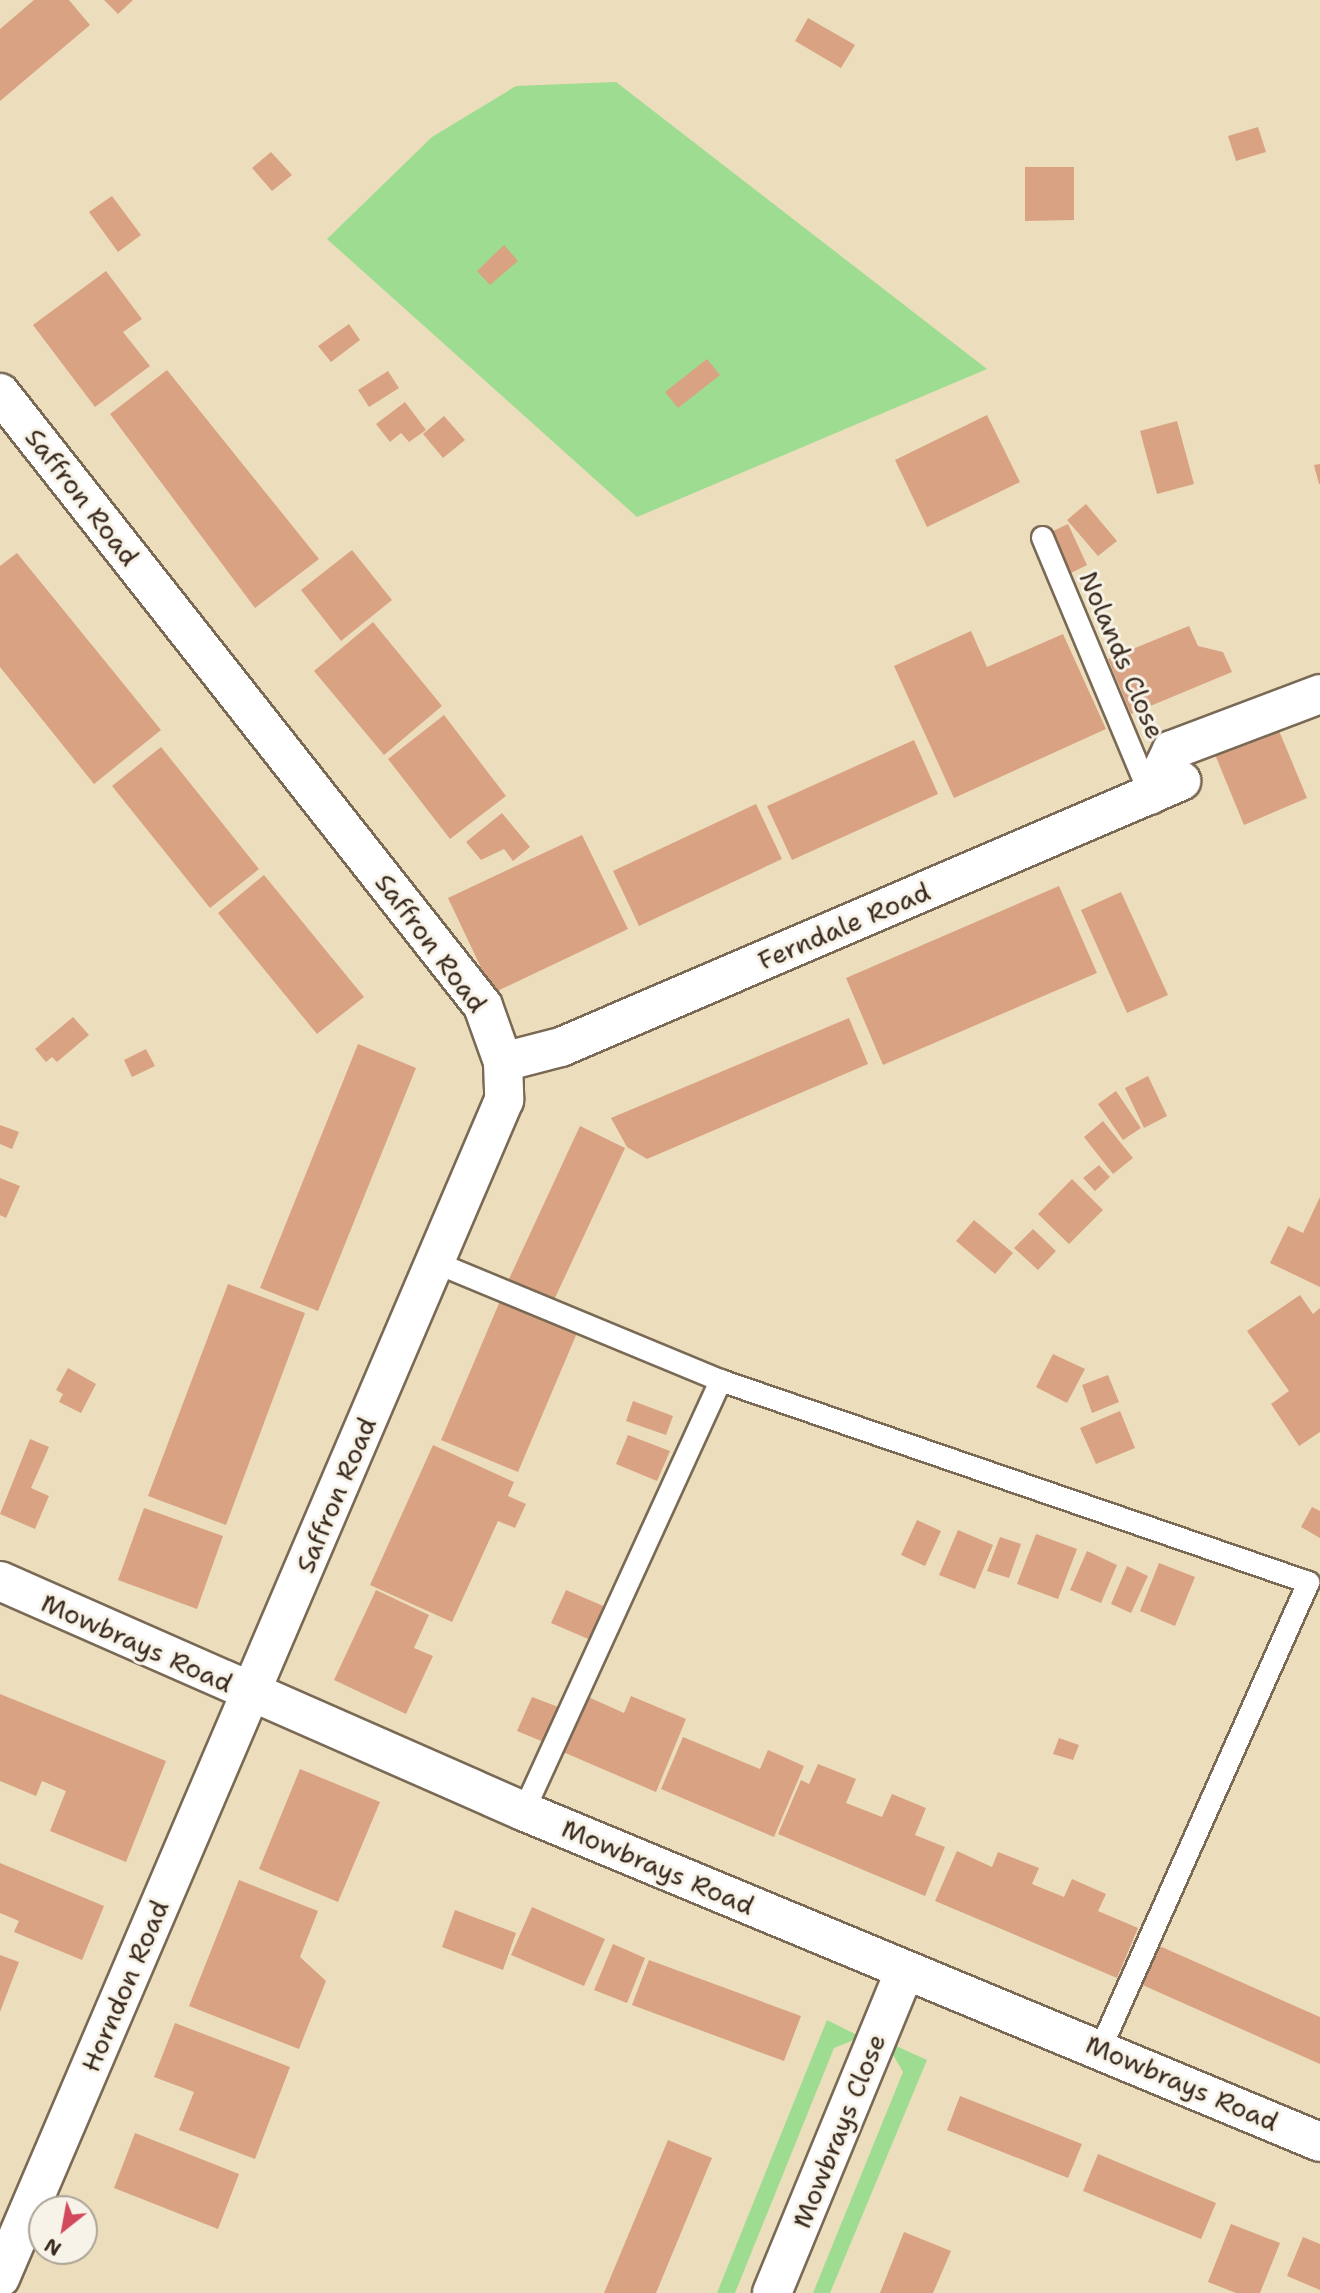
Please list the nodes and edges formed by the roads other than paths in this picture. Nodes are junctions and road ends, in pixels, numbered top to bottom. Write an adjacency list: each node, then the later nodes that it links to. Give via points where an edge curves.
1 (0, 393): 5 (street, Saffron Road, via 483,1006)
2 (1042, 537): 4 (lane, Nolands Close)
3 (1320, 694): 4 (street, via 1172,750)
4 (1166, 788): 5 (street, Ferndale Road, via 561,1047)
5 (503, 1062): 6 (street, Saffron Road, via 504,1100)
6 (435, 1262): 7 (lane); 9 (street, Saffron Road)
7 (720, 1380): 10 (lane); 12 (lane, via 1308,1582)
8 (0, 1581): 9 (street, Mowbrays Road)
9 (251, 1694): 10 (street, Mowbrays Road); 14 (street, Horndon Road)
10 (523, 1811): 11 (street, Mowbrays Road)
11 (905, 1970): 12 (street, Mowbrays Road); 16 (street, Mowbrays Close)
12 (1100, 2048): 13 (street, Mowbrays Road)
13 (1320, 2142)
14 (8, 2236): 15 (street, Horndon Road)
15 (0, 2278)
16 (772, 2293)

